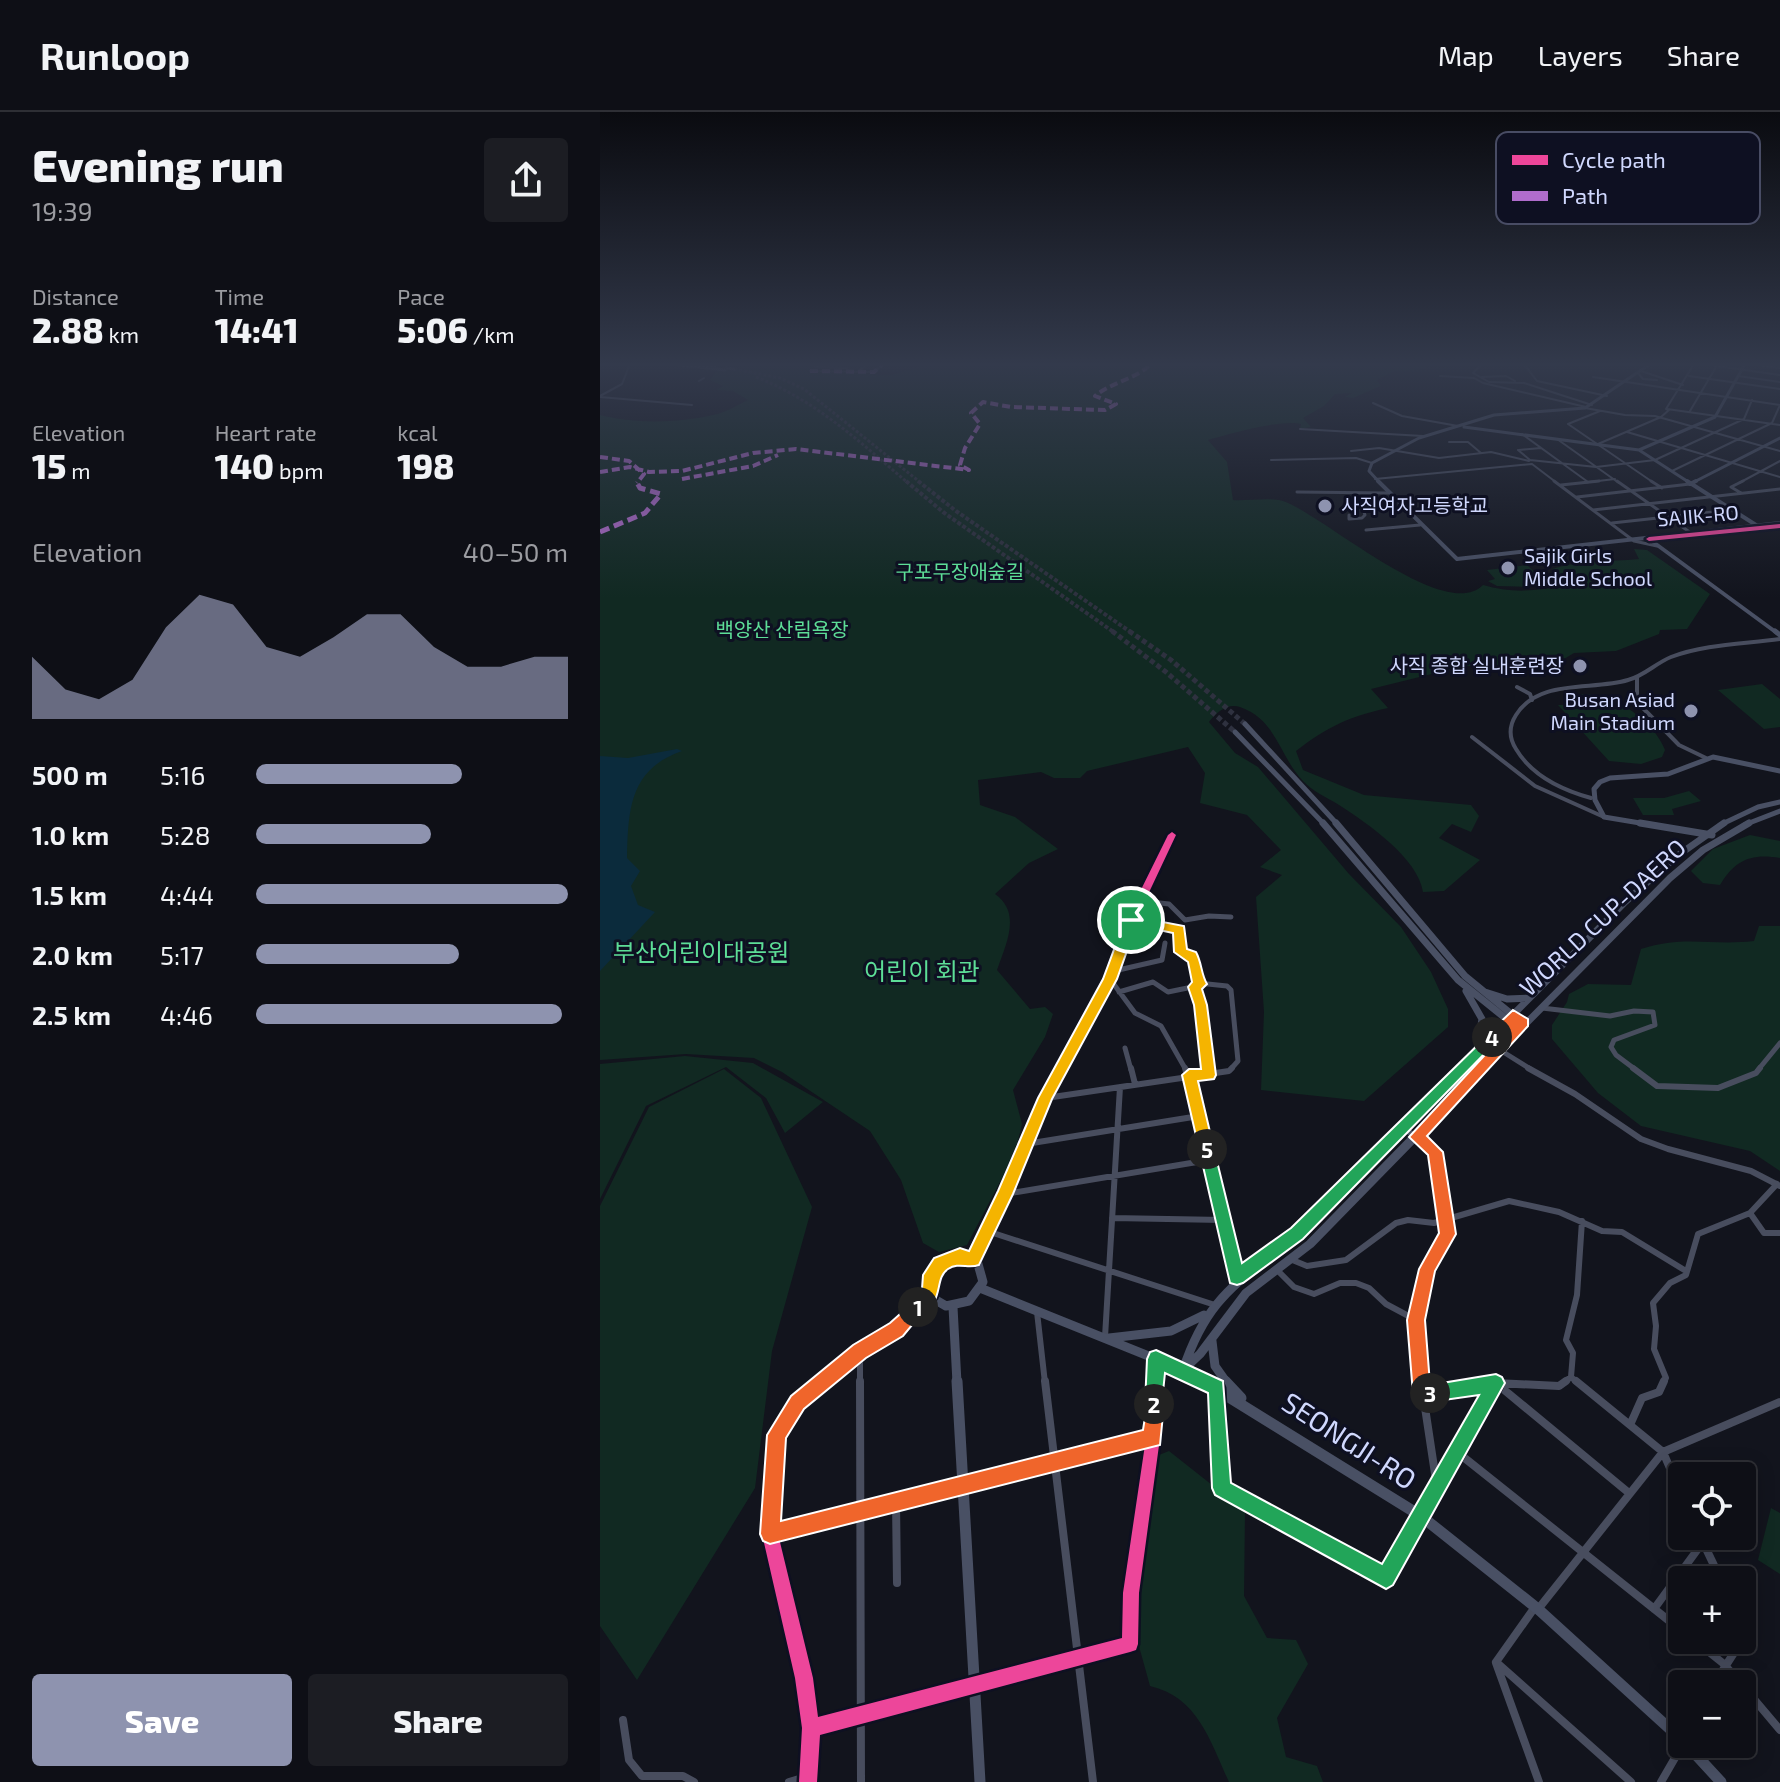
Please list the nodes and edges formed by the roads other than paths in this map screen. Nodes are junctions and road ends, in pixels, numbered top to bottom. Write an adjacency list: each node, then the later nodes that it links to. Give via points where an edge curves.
1 (1411, 442): 20 (main road)
2 (1449, 442): 22 (street, via 1470,442)
3 (1533, 442): 16 (street)
4 (1561, 442): 32 (street)
5 (1577, 442): 14 (main road)
6 (1593, 442): 14 (street)
7 (1604, 442): 14 (street)
8 (1657, 442): 18 (main road)
9 (1662, 442): 17 (street)
10 (1695, 442): 17 (street)
11 (1733, 442): 23 (street)
12 (1750, 442): 15 (street)
13 (1773, 442): 15 (main road)
14 (1597, 445): 18 (main road); 29 (street)
15 (1765, 446): 21 (street); 30 (main road)
16 (1541, 448): 26 (street, via 1518,450); 28 (street)
17 (1681, 448): 23 (street); 25 (street)
18 (1639, 450): 25 (main road)
19 (1351, 451): 20 (street)
20 (1393, 451): 22 (street, via 1439,458); 27 (main road)
21 (1780, 451)
22 (1482, 454): 26 (street)
23 (1705, 455): 30 (street); 33 (street)
24 (1271, 460): 27 (street, via 1356,458)
25 (1655, 460): 29 (street); 33 (main road)
26 (1530, 462): 28 (street); 36 (street); 42 (street)
27 (1372, 463): 36 (main road, via 1369,469)
28 (1562, 463): 32 (street); 40 (street)
29 (1626, 463): 32 (street); 43 (street)
30 (1732, 463): 34 (street); 39 (main road)
31 (1779, 463): 34 (street)
32 (1596, 467): 37 (street)
33 (1672, 471): 38 (main road)
34 (1760, 471): 35 (street); 48 (street, via 1731,487)
35 (1780, 477)
36 (1375, 479): 47 (main road)
37 (1615, 479): 40 (street); 45 (street)
38 (1683, 479): 39 (main road); 41 (main road)
39 (1696, 480): 41 (main road)
40 (1588, 482): 42 (street)
41 (1690, 484): 43 (street); 50 (main road)
42 (1560, 485): 49 (street)
43 (1662, 488): 45 (street)
44 (1780, 489): 48 (street)
45 (1631, 491): 49 (street); 52 (street)
46 (1297, 492): 47 (street)
47 (1388, 493): 51 (main road)
48 (1742, 494): 50 (street)
49 (1576, 497): 54 (street)
50 (1711, 497): 52 (street); 55 (main road)
51 (1393, 498): 53 (street, via 1388,499); 62 (main road)
52 (1649, 504): 54 (street); 58 (street)
53 (1391, 505): 56 (street); 57 (street, via 1362,506 1364,517)
54 (1593, 510): 60 (street)
55 (1731, 510): 58 (street); 59 (main road)
56 (1395, 512)
57 (1349, 515)
58 (1668, 517): 60 (street); 66 (street)
59 (1746, 519): 63 (main road); 64 (main road)
60 (1611, 523): 68 (street)
61 (1780, 524): 63 (main road, SAJIK-RO)
62 (1420, 525): 65 (street); 68 (main road, SAJIK-RO, via 1452,557 1463,559)
63 (1758, 527): 64 (main road, SAJIK-RO); 67 (main road, SAJIK-RO)
64 (1734, 528): 66 (main road, SAJIK-RO)
65 (1366, 530)
66 (1691, 533): 67 (main road, SAJIK-RO)
67 (1649, 539): 68 (main road, SAJIK-RO); 69 (main road)
68 (1634, 541): 69 (street)
69 (1660, 546): 70 (main road)
70 (1780, 637): 71 (street, via 1677,655)
71 (1637, 678): 73 (street, via 1565,687); 77 (street, via 1637,702 1679,745)
72 (1517, 687): 73 (street)
73 (1532, 700): 79 (street, via 1512,721 1515,749 1548,780)
74 (1245, 724): 93 (main road)
75 (1235, 732): 91 (main road, via 1325,825)
76 (1472, 737): 82 (street, via 1549,795)
77 (1706, 758): 78 (main road); 79 (main road, via 1664,775 1603,780)
78 (1780, 771)
79 (1591, 798): 82 (main road)
80 (1780, 802): 83 (main road, WORLD CUP-DAERO, via 1745,812)
81 (1780, 811): 85 (main road, WORLD CUP-DAERO)
82 (1604, 817): 83 (main road)
83 (1709, 834): 85 (main road); 95 (main road, WORLD CUP-DAERO, via 1624,903)
84 (1172, 835): 86 (main road)
85 (1721, 839): 96 (main road, WORLD CUP-DAERO, via 1688,861)
86 (1140, 901): 87 (street, via 1169,904 1185,920); 88 (main road)
87 (1231, 917)
88 (1131, 920): 90 (main road); 92 (street, via 1179,929 1180,950 1192,957)
89 (1165, 943): 90 (street, via 1162,960)
90 (1112, 975): 94 (street); 107 (main road)
91 (1458, 980): 97 (main road); 102 (main road, via 1482,1019)
92 (1197, 985): 94 (street, via 1168,992 1153,982); 104 (street); 104 (street, via 1231,990 1238,1061 1229,1071)
93 (1478, 988): 95 (main road, via 1507,999); 97 (main road)
94 (1119, 992): 103 (street, via 1135,1013 1161,1026)
95 (1529, 998): 97 (main road, WORLD CUP-DAERO)
96 (1538, 1007): 98 (main road, WORLD CUP-DAERO); 99 (street, via 1610,1016 1653,1012 1655,1025 1614,1040 1611,1047 1661,1087 1718,1088 1735,1083 1756,1073)
97 (1510, 1018): 98 (main road); 102 (main road, WORLD CUP-DAERO)
98 (1521, 1025): 101 (main road, WORLD CUP-DAERO)
99 (1780, 1043)
100 (1125, 1048): 105 (street)
101 (1499, 1050): 111 (main road, WORLD CUP-DAERO); 115 (street, via 1640,1138 1748,1170)
102 (1477, 1053): 109 (main road, WORLD CUP-DAERO)
103 (1189, 1075): 104 (street); 105 (street); 108 (street)
104 (1209, 1075)
105 (1135, 1084): 106 (street)
106 (1120, 1087): 107 (street); 110 (street)
107 (1045, 1098): 112 (main road)
108 (1199, 1116): 110 (street); 113 (street)
109 (1404, 1128): 111 (street); 129 (main road, WORLD CUP-DAERO, via 1297,1233)
110 (1118, 1129): 112 (street); 114 (street)
111 (1416, 1137): 120 (street, via 1435,1152); 124 (main road, WORLD CUP-DAERO)
112 (1025, 1144): 116 (main road)
113 (1209, 1160): 114 (street); 119 (street)
114 (1116, 1175): 116 (street); 118 (street)
115 (1778, 1185): 117 (street)
116 (1005, 1194): 122 (main road)
117 (1750, 1213): 123 (street, via 1764,1233); 127 (street, via 1698,1234)
118 (1112, 1218): 119 (street); 128 (street)
119 (1223, 1220): 129 (street)
120 (1446, 1221): 121 (street, via 1509,1201); 124 (street, via 1396,1223 1346,1260 1307,1266); 135 (street, via 1448,1234 1427,1269)
121 (1582, 1221): 127 (street, via 1634,1237); 141 (street, via 1577,1295 1566,1340 1573,1353)
122 (987, 1231): 125 (main road); 128 (street)
123 (1780, 1233)
124 (1290, 1259): 126 (main road, WORLD CUP-DAERO)
125 (973, 1260): 130 (main road, via 983,1275); 131 (main road, via 960,1256 940,1264 932,1275)
126 (1277, 1270): 135 (street, via 1294,1287 1314,1294 1340,1283 1356,1283); 136 (main road, WORLD CUP-DAERO, via 1246,1293)
127 (1686, 1271): 147 (street, via 1653,1303 1654,1349 1666,1378 1659,1392 1642,1398)
128 (1109, 1273): 132 (street); 137 (street)
129 (1237, 1277): 132 (main road, WORLD CUP-DAERO)
130 (980, 1288): 133 (main road, via 969,1301); 134 (main road, SEONGJI-RO)
131 (931, 1293): 133 (main road, via 939,1303); 138 (street, via 897,1329)
132 (1213, 1306): 137 (main road, via 1181,1328); 140 (main road, WORLD CUP-DAERO)
133 (953, 1307): 153 (main road)
134 (1037, 1311): 137 (main road, SEONGJI-RO); 151 (street)
135 (1416, 1320): 144 (street)
136 (1212, 1337): 140 (main road, WORLD CUP-DAERO); 146 (main road, via 1218,1372)
137 (1105, 1338): 139 (main road, SEONGJI-RO)
138 (860, 1352): 157 (street); 159 (street, via 798,1402 776,1435)
139 (1156, 1359): 140 (main road, SEONGJI-RO); 148 (street)
140 (1183, 1370): 143 (main road, SEONGJI-RO)
141 (1571, 1377): 142 (street, via 1559,1386); 147 (street)
142 (1496, 1383): 144 (street); 149 (street); 155 (street)
143 (1217, 1388): 146 (main road, SEONGJI-RO); 158 (street, via 1222,1488 1386,1578)
144 (1422, 1394): 154 (street)
145 (1780, 1402): 150 (street)
146 (1252, 1407): 158 (main road, SEONGJI-RO)
147 (1630, 1425): 150 (street)
148 (1153, 1438): 151 (street); 168 (street, via 1131,1593 1130,1644)
149 (1457, 1452): 154 (street); 161 (street)
150 (1663, 1452): 152 (street); 155 (street)
151 (1055, 1463): 153 (street); 168 (street)
152 (1668, 1464)
153 (963, 1486): 156 (street); 173 (main road)
154 (1437, 1488): 158 (street)
155 (1629, 1493): 161 (street)
156 (896, 1501): 157 (street); 162 (street)
157 (862, 1509): 159 (street); 175 (street)
158 (1421, 1516): 163 (main road, SEONGJI-RO)
159 (770, 1534): 177 (street)
160 (1694, 1550): 164 (street)
161 (1582, 1552): 163 (street); 164 (street)
162 (897, 1583)
163 (1537, 1608): 169 (street); 178 (main road, SEONGJI-RO)
164 (1654, 1609): 165 (street)
165 (1668, 1620)
166 (1712, 1654): 170 (street)
167 (1731, 1654): 170 (street)
168 (1078, 1658): 173 (street); 187 (street)
169 (1496, 1662): 188 (street); 189 (street)
170 (1724, 1664): 171 (street); 172 (street)
171 (1721, 1670)
172 (1729, 1670)
173 (974, 1686): 175 (street); 186 (main road)
174 (1756, 1702): 179 (street)
175 (861, 1716): 177 (street); 185 (street)
176 (623, 1720): 183 (street, via 629,1760 642,1776 683,1776)
177 (811, 1728): 182 (street)
178 (1668, 1728)
179 (1780, 1730)
180 (1675, 1758): 190 (street)
181 (1698, 1758): 191 (main road, SEONGJI-RO)
182 (808, 1779): 184 (street)
183 (694, 1782)
184 (789, 1782)
185 (861, 1782)
186 (980, 1782)
187 (1093, 1782)
188 (1539, 1782)
189 (1631, 1782)
190 (1661, 1782)
191 (1721, 1782)

